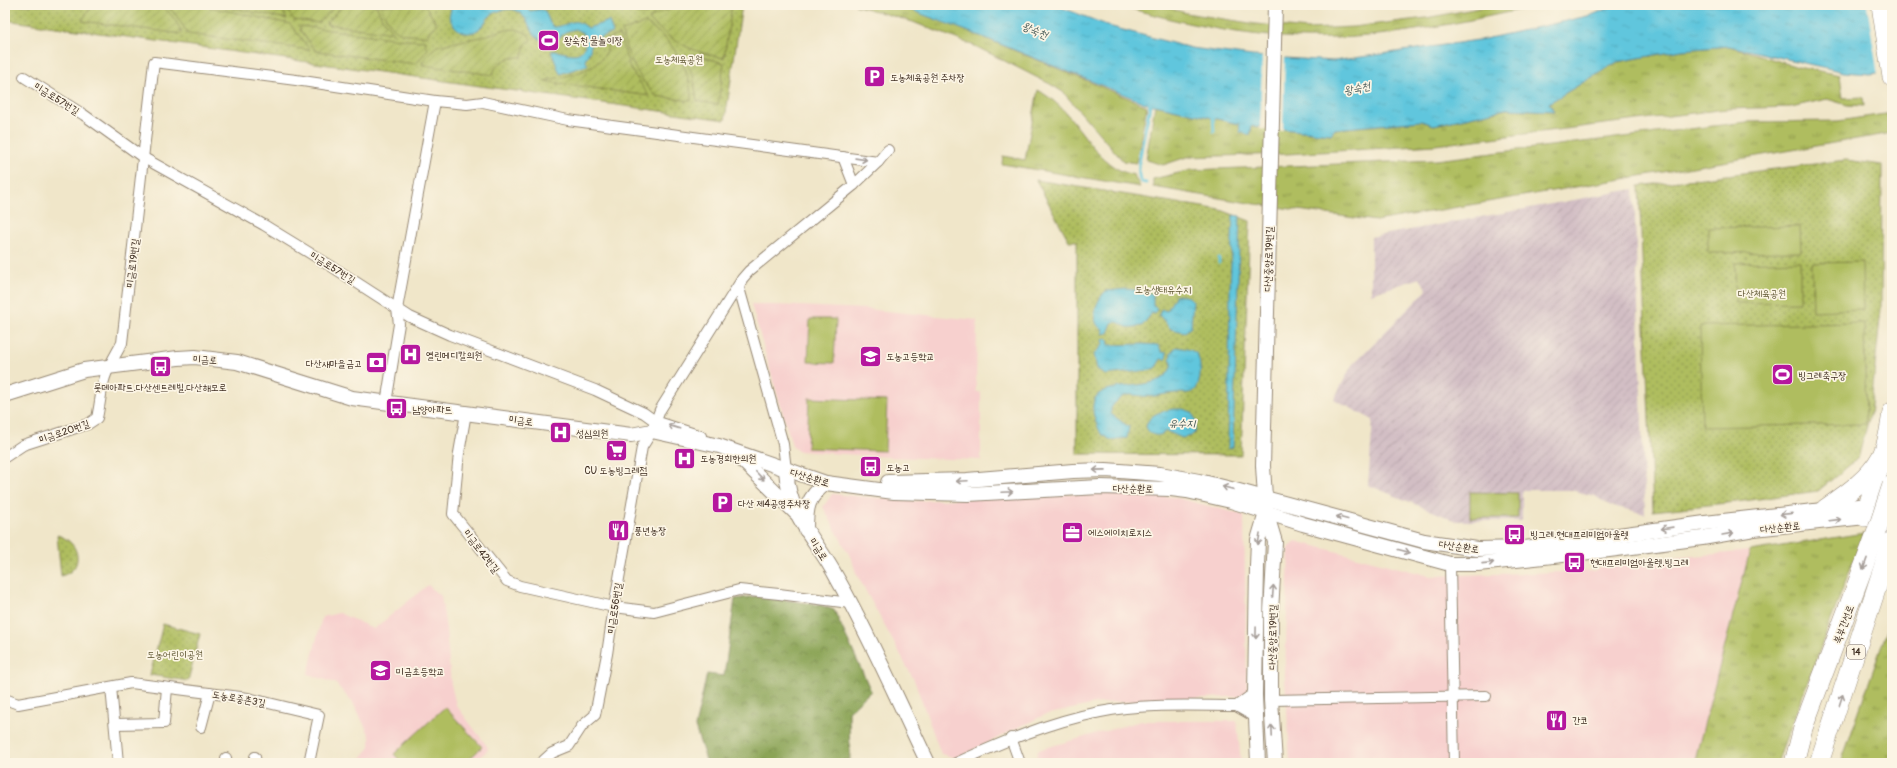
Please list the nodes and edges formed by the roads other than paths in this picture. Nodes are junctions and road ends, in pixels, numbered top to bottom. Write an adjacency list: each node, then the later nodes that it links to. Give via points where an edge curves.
1 (1276, 5): 25 (street, 다산중앙로19번길, via 1264,415)
2 (1881, 5): 4 (highway)
3 (24, 77): 8 (street, 미금로57번길, via 84,115)
4 (1892, 77)
5 (435, 101): 7 (street, via 467,104 483,102 568,120); 8 (street, 미금로19번길, via 154,62); 12 (street)
6 (888, 150): 9 (street, 미금로56번길)
7 (843, 157): 9 (street, one-way to 9); 10 (street)
8 (144, 158): 12 (street, 미금로57번길, via 264,225); 13 (street, 미금로19번길, via 122,343)
9 (878, 162): 10 (street, 미금로56번길)
10 (854, 185): 11 (street, 미금로56번길, via 749,271)
11 (741, 281): 18 (street, 미금로56번길, via 660,410); 22 (street, via 739,288 783,444)
12 (397, 309): 15 (street, via 399,324); 18 (street, 미금로57번길, via 450,335 595,390 644,413)
13 (109, 366): 14 (street, 미금로, via 84,370); 15 (street, 미금로, via 178,358 237,362 352,398); 21 (street, 미금로20번길, via 97,418 88,424 23,445)
14 (5, 395)
15 (386, 403): 17 (street, 미금로)
16 (1892, 412): 20 (highway)
17 (466, 413): 18 (street, 미금로, via 631,435); 36 (street, 미금로42번길, via 453,514 507,581)
18 (654, 426): 19 (street, 미금로); 36 (street, 미금로56번길, via 642,447)
19 (725, 448): 22 (street, 미금로); 29 (street, one-way to 29, via 752,468)
20 (1882, 456): 27 (highway, via 1866,477); 31 (highway)
21 (5, 457)
22 (786, 470): 23 (street, 다산순환로); 25 (street, 다산순환로, one-way to 22, via 1199,481 1136,472 1072,471 904,483); 29 (street, 미금로, via 787,486)
23 (826, 483): 28 (street, 다산순환로, one-way to 28, via 894,492 952,494 1100,487 1171,489 1205,495); 32 (street, via 806,508)
24 (1892, 485): 31 (highway, 북부간선로 / 14, bridge)
25 (1265, 498): 27 (street, 다산순환로, one-way to 25, via 1525,548 1477,549 1424,541); 28 (street, 다산중앙로19번길)
26 (1892, 502): 31 (street, 다산순환로)
27 (1825, 509): 31 (street, 다산순환로)
28 (1266, 512): 34 (street, 다산순환로, one-way to 34); 40 (street, 다산중앙로19번길, one-way to 40, via 1258,540); 44 (street, 다산중앙로19번길, one-way to 28, via 1271,612 1275,547)
29 (796, 513): 32 (street, 미금로)
30 (1892, 514): 31 (street, 다산순환로)
31 (1871, 516): 34 (street, 다산순환로, one-way to 31, via 1478,564 1616,549); 50 (highway, 북부간선로 / 14, one-way to 50)
32 (806, 530): 35 (street, 미금로, via 837,577)
33 (1892, 541): 47 (highway, 북부간선로 / 14, one-way to 33)
34 (1450, 564): 41 (street)
35 (850, 603): 36 (street, 미금로42번길, via 739,590 654,612); 55 (street, 미금로)
36 (614, 607): 54 (street, 미금로56번길, via 595,715 582,726 569,746 552,753)
37 (111, 687): 38 (street, 도농로중촌3길, via 131,683); 43 (street, 도농로중촌3길, via 18,704); 48 (street)
38 (167, 688): 39 (street, 도농로중촌3길); 48 (street, via 164,723)
39 (210, 693): 49 (street); 53 (street, 도농로중촌3길, via 248,698 319,715)
40 (1255, 695): 45 (street); 46 (street, 다산중앙로19번길)
41 (1452, 696): 42 (street); 44 (street); 60 (street)
42 (1486, 696)
43 (5, 699)
44 (1271, 700): 59 (street, 다산중앙로19번길, one-way to 44)
45 (1240, 706): 46 (street); 51 (street, via 1150,707 1101,712)
46 (1256, 715): 58 (street, 다산중앙로19번길)
47 (1834, 722): 63 (highway, 북부간선로 / 14); 64 (highway)
48 (115, 724): 52 (street)
49 (201, 727)
50 (1803, 728): 61 (highway); 62 (highway, 북부간선로 / 14)
51 (1011, 738): 56 (street); 57 (street)
52 (118, 763)
53 (309, 763)
54 (541, 763)
55 (928, 763)
56 (956, 763)
57 (1020, 763)
58 (1258, 763)
59 (1275, 763)
60 (1454, 763)
61 (1788, 763)
62 (1794, 763)
63 (1819, 763)
64 (1825, 763)

